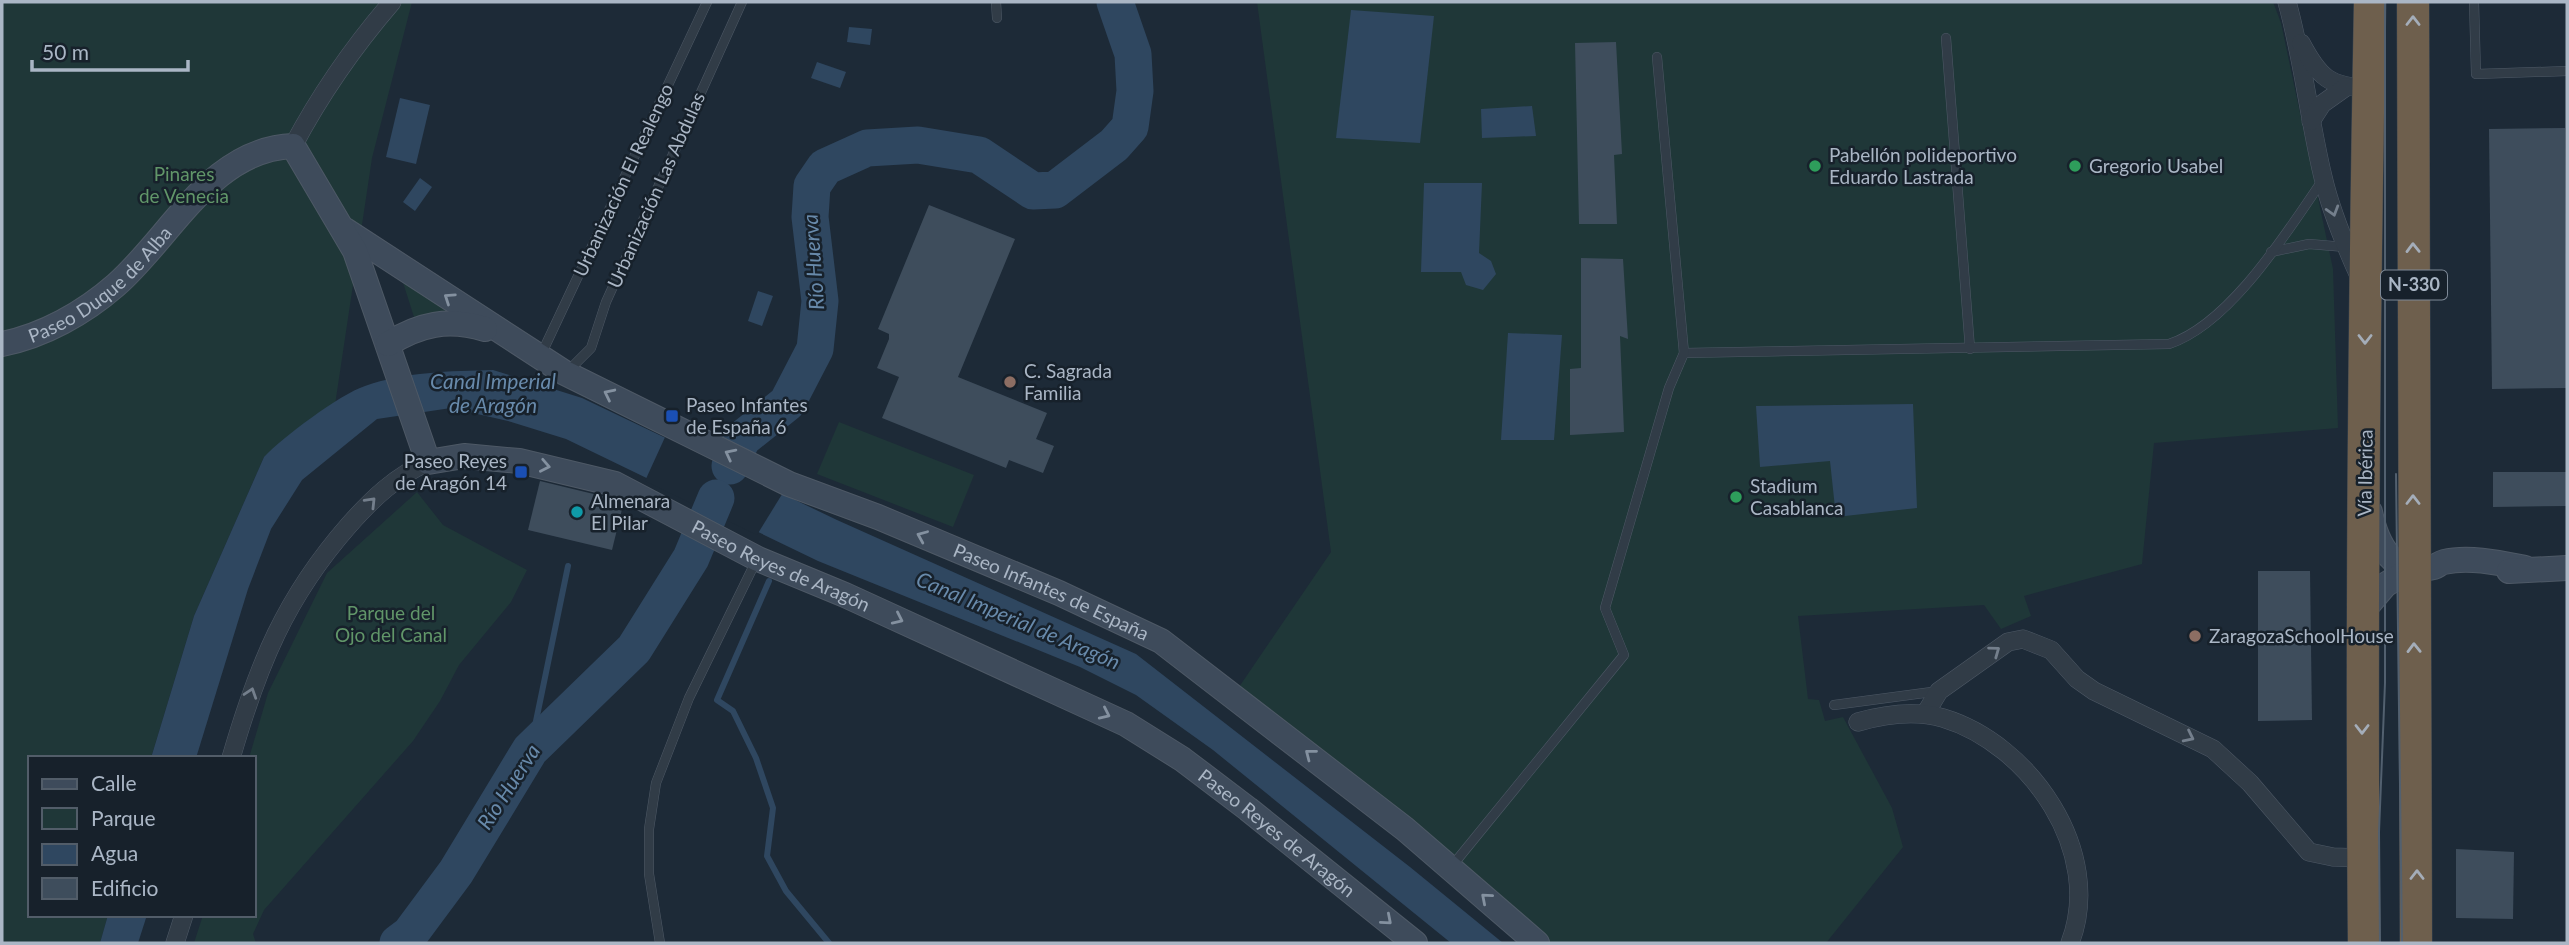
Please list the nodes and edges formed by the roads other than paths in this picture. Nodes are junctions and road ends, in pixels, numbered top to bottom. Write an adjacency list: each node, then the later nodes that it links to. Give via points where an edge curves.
1 (393, 2): 16 (street, via 368,30)
2 (707, 2): 27 (lane, Urbanización El Realengo)
3 (742, 2): 28 (lane, Urbanización Las Abdulas, via 606,302 591,348)
4 (996, 2): 9 (lane)
5 (2287, 2): 10 (street)
6 (2370, 2): 14 (highway, Vía Ibérica / N-330)
7 (2413, 2): 32 (highway, N-330, one-way to 7)
8 (2474, 2): 13 (lane, via 2476,74)
9 (997, 18)
10 (2296, 34): 14 (street, via 2319,72 2335,84); 15 (street)
11 (1946, 38): 24 (lane)
12 (1657, 57): 25 (lane)
13 (2567, 71)
14 (2357, 88): 15 (street, via 2322,104); 21 (highway, Vía Ibérica / N-330)
15 (2311, 121): 17 (street)
16 (293, 146): 18 (street, Paseo Infantes de España); 23 (street, Paseo Duque de Alba, via 258,152 232,166 115,286 44,331)
17 (2323, 179): 19 (street, one-way to 19); 20 (lane)
18 (345, 230): 22 (street, Paseo Infantes de España, one-way to 18); 26 (street, Paseo Infantes de España)
19 (2346, 248): 20 (lane, via 2319,243); 21 (street)
20 (2271, 251): 24 (lane, via 2216,314 2184,339 2169,344)
21 (2365, 291): 30 (highway, Vía Ibérica / N-330, one-way to 30)
22 (505, 337): 26 (street, Paseo Infantes de España, via 472,326 438,322 421,326); 27 (street, Paseo Infantes de España)
23 (2, 344)
24 (1970, 349): 25 (lane)
25 (1684, 353): 41 (lane, via 1669,388 1605,608 1624,655)
26 (391, 354): 29 (street, Paseo Infantes de España)
27 (540, 358): 28 (street, Paseo Infantes de España)
28 (565, 373): 41 (street, Paseo Infantes de España, one-way to 28, via 1161,641 1059,593 789,484)
29 (428, 462): 31 (street, Paseo Reyes de Aragón, one-way to 31, via 464,456 594,477); 39 (street, Paseo Reyes de Aragón, one-way to 29, via 253,684 291,601 320,559 382,491)
30 (2366, 494): 32 (street, via 2385,554 2397,564); 34 (highway, Vía Ibérica / N-330)
31 (755, 554): 44 (lane, via 656,783 649,874); 45 (street, Paseo Reyes de Aragón, one-way to 45, via 1126,724 1248,809)
32 (2424, 568): 33 (street, via 2444,562); 34 (street, via 2385,586); 49 (highway, N-330, one-way to 32)
33 (2567, 568)
34 (2362, 612): 40 (highway, Vía Ibérica / N-330, one-way to 40)
35 (1939, 691): 36 (lane); 37 (street); 40 (street, one-way to 40, via 2008,642 2038,642 2094,691 2213,749 2250,783 2309,852)
36 (1834, 705)
37 (1925, 714): 38 (street, via 1890,714); 47 (street, via 1991,739 2014,758 2052,806 2077,881)
38 (1858, 722)
39 (232, 756)
40 (2363, 858): 48 (highway, Vía Ibérica / N-330)
41 (1451, 867): 46 (street, Paseo Infantes de España, one-way to 41)
42 (183, 917): 43 (street)
43 (175, 943)
44 (660, 943)
45 (1415, 943)
46 (1537, 943)
47 (2070, 943)
48 (2364, 943)
49 (2416, 943)

